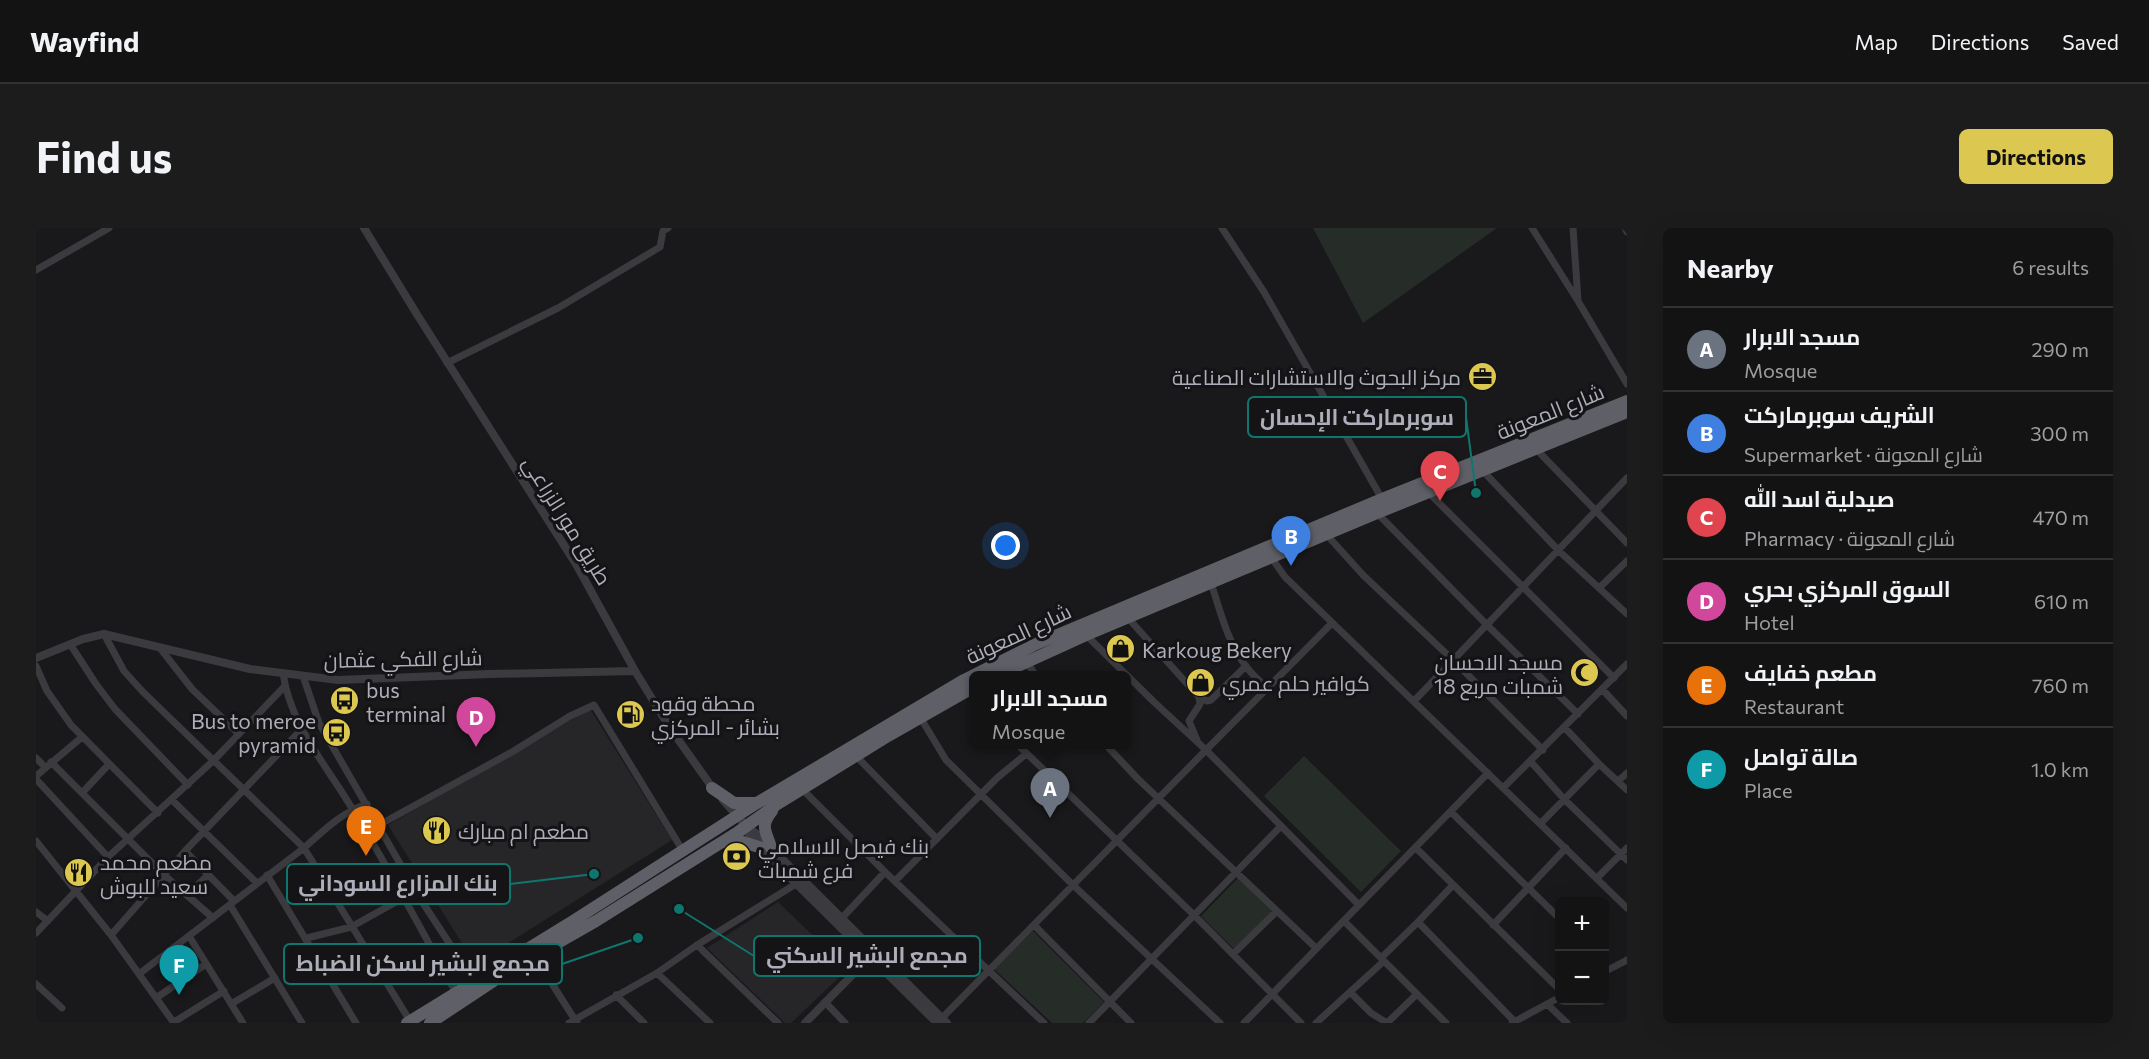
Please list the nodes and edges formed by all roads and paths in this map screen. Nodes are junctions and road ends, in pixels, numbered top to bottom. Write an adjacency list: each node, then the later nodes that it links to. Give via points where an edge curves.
1 (109, 228): 9 (street)
2 (364, 228): 11 (street, طريق مور الزراعي)
3 (668, 228): 11 (street, via 663,231 660,247 558,308)
4 (1222, 228): 19 (street, via 1264,292)
5 (1532, 228): 10 (street)
6 (1573, 228): 10 (street)
7 (1625, 228): 8 (street)
8 (1627, 232)
9 (36, 270)
10 (1578, 301): 12 (street)
11 (447, 363): 44 (street, طريق مور الزراعي, via 576,564)
12 (1627, 384)
13 (1627, 401): 19 (highway, شارع المعونة)
14 (1627, 412): 15 (highway, شارع المعونة)
15 (1535, 448): 16 (highway, شارع المعونة); 20 (street)
16 (1482, 470): 18 (highway, شارع المعونة); 24 (street)
17 (1627, 478): 20 (street)
18 (1428, 492): 21 (highway, شارع المعونة); 28 (street)
19 (1383, 499): 45 (highway, شارع المعونة)
20 (1597, 512): 23 (street); 24 (street)
21 (1377, 513): 22 (highway, شارع المعونة); 33 (street)
22 (1326, 534): 25 (highway, شارع المعونة); 39 (street)
23 (1627, 543)
24 (1559, 551): 28 (street); 29 (street)
25 (1271, 557): 27 (highway, شارع المعونة); 32 (street, via 1285,577)
26 (1627, 561): 29 (street)
27 (1210, 583): 31 (highway, شارع المعونة); 43 (street, via 1227,633)
28 (1522, 588): 33 (street); 52 (street)
29 (1599, 588): 30 (street)
30 (1627, 614)
31 (1128, 618): 35 (highway, شارع المعونة); 58 (street)
32 (1332, 623): 55 (street); 59 (street)
33 (1487, 626): 39 (street); 60 (street)
34 (104, 634): 36 (street); 37 (street, شارع الفكي عثمان); 75 (street, via 124,671)
35 (1086, 635): 40 (highway, شارع المعونة); 48 (street)
36 (70, 644): 38 (street); 85 (street, via 115,709)
37 (160, 648): 49 (street, شارع الفكي عثمان); 65 (street, via 192,689)
38 (36, 658)
39 (1454, 660): 59 (street); 71 (street)
40 (1026, 661): 46 (highway, شارع المعونة); 47 (street)
41 (1627, 664): 52 (street)
42 (36, 666): 66 (street, via 46,691)
43 (1246, 666): 55 (street); 58 (street, via 1211,700)
44 (635, 671): 50 (street, شارع الفكي عثمان, via 338,680); 86 (street, طريق مور الزراعي)
45 (982, 671)
46 (1005, 671)
47 (1033, 671)
48 (1123, 671)
49 (282, 673): 50 (street, شارع الفكي عثمان); 54 (street)
50 (303, 676): 97 (street, via 319,723)
51 (969, 678): 96 (highway, شارع المعونة)
52 (1614, 678): 56 (street)
53 (1131, 679): 67 (street)
54 (284, 687): 64 (street); 65 (street)
55 (1268, 688): 70 (street)
56 (1602, 689): 60 (street); 61 (street)
57 (969, 691): 62 (highway, شارع المعونة)
58 (1199, 697): 67 (street, via 1200,704 1189,722)
59 (1414, 701): 81 (street)
60 (1578, 714): 63 (street)
61 (1627, 716)
62 (920, 717): 73 (highway, شارع المعونة); 92 (street, via 943,757)
63 (1564, 728): 71 (street); 79 (street)
64 (302, 729): 88 (street); 99 (street)
65 (239, 734): 75 (street)
66 (82, 737): 76 (street); 78 (street)
67 (1198, 742): 70 (street)
68 (1022, 749): 72 (street)
69 (1110, 749): 93 (street)
70 (1206, 750): 93 (street); 106 (street)
71 (1543, 750): 77 (street)
72 (1026, 754): 92 (street); 110 (street)
73 (856, 756): 89 (highway, شارع المعونة); 109 (street)
74 (36, 758): 80 (street)
75 (213, 761): 85 (street); 88 (street)
76 (51, 762): 80 (street); 91 (street)
77 (1531, 762): 87 (street); 94 (street)
78 (109, 764): 91 (street); 101 (street)
79 (1599, 764): 84 (street); 94 (street)
80 (45, 768): 83 (street)
81 (1488, 773): 87 (street); 100 (street)
82 (1627, 773): 84 (street)
83 (36, 777): 120 (street)
84 (1618, 781): 90 (street)
85 (188, 785): 95 (street)
86 (712, 788): 96 (highway, via 734,803); 102 (street, طريق مور الزراعي)
87 (1503, 788): 103 (street)
88 (243, 789): 107 (street); 113 (street)
89 (802, 789): 98 (highway, شارع المعونة); 122 (street)
90 (1627, 790)
91 (82, 793): 108 (street)
92 (981, 795): 109 (street); 131 (street)
93 (1159, 797): 110 (street); 123 (street)
94 (1564, 799): 103 (street); 119 (street)
95 (172, 800): 101 (street); 107 (street)
96 (758, 803): 102 (highway, شارع المعونة)
97 (367, 804): 99 (street); 104 (street)
98 (776, 805): 105 (highway, شارع المعونة); 114 (highway, via 764,822)
99 (353, 808): 113 (street); 136 (street)
100 (1451, 812): 115 (street); 133 (street)
101 (158, 813): 108 (street)
102 (737, 816): 105 (street, طريق مور الزراعي); 118 (highway, شارع المعونة)
103 (1540, 824): 116 (street)
104 (379, 825): 118 (street, via 594,705); 171 (street, via 421,900)
105 (746, 826): 112 (highway, شارع المعونة); 114 (street, طريق مور الزراعي, via 749,835)
106 (1281, 826): 123 (street); 138 (street)
107 (204, 831): 117 (street); 129 (street)
108 (129, 839): 120 (street); 124 (street)
109 (937, 839): 128 (street)
110 (1117, 840): 131 (street); 143 (street)
111 (36, 842): 134 (street)
112 (720, 843): 114 (highway, via 736,840); 159 (highway, شارع المعونة)
113 (304, 848): 126 (street); 151 (street)
114 (765, 848): 130 (street); 145 (street)
115 (1416, 848): 132 (street); 138 (street)
116 (1566, 848): 127 (street); 133 (street)
117 (185, 851): 124 (street); 125 (street)
118 (683, 851): 165 (highway, شارع المعونة)
119 (1624, 851): 121 (street); 127 (street)
120 (108, 857): 134 (street)
121 (1627, 860)
122 (885, 872): 128 (street); 145 (street)
123 (1237, 872): 140 (street); 143 (street)
124 (164, 875): 135 (street); 153 (street)
125 (208, 875): 135 (street); 137 (street)
126 (267, 875): 129 (street); 155 (street)
127 (1597, 878): 139 (street)
128 (895, 881): 167 (street)
129 (257, 883): 137 (street)
130 (796, 884): 156 (street); 160 (street)
131 (1073, 885): 149 (street); 161 (street)
132 (1453, 885): 148 (street); 150 (street)
133 (1527, 887): 142 (street); 150 (street)
134 (76, 891): 146 (street); 153 (street)
135 (187, 895): 144 (street)
136 (405, 897): 151 (street); 176 (street)
137 (232, 903): 144 (street); 170 (street)
138 (1359, 905): 147 (street)
139 (1627, 908)
140 (1276, 911): 157 (street); 158 (street)
141 (36, 912): 146 (street)
142 (1555, 914)
143 (1195, 916): 158 (street); 161 (street)
144 (213, 918): 154 (street)
145 (841, 918): 187 (street)
146 (48, 921): 152 (street)
147 (1344, 921): 157 (street); 162 (street)
148 (1418, 922): 162 (street); 192 (street)
149 (1034, 925): 167 (street); 183 (street)
150 (1493, 925): 173 (street)
151 (351, 927): 155 (street); 189 (street, via 392,989)
152 (36, 933)
153 (111, 935): 169 (street)
154 (189, 936): 164 (street); 169 (street)
155 (307, 938): 195 (street)
156 (697, 945): 168 (street); 198 (street)
157 (1316, 948): 177 (street)
158 (1233, 954): 177 (street)
159 (535, 957): 165 (highway, شارع المعونة); 191 (street)
160 (870, 957): 182 (street); 187 (street)
161 (1151, 959): 183 (street); 204 (street)
162 (1382, 959): 175 (street); 178 (street)
163 (1627, 960): 166 (street)
164 (206, 964): 174 (street); 180 (street)
165 (508, 966): 171 (highway, شارع المعونة); 190 (highway, شارع المعونة)
166 (1609, 967)
167 (989, 969): 187 (street); 201 (street)
168 (657, 973): 179 (street); 197 (street)
169 (139, 974): 180 (street)
170 (275, 978): 184 (street); 194 (street)
171 (474, 981): 176 (highway, شارع المعونة)
172 (36, 984): 186 (street)
173 (1555, 985)
174 (224, 991): 184 (street); 188 (street)
175 (1350, 992): 207 (street); 208 (street)
176 (456, 993): 189 (highway, شارع المعونة)
177 (1272, 994): 205 (street); 206 (street)
178 (1417, 994): 208 (street); 209 (street)
179 (616, 995): 191 (street); 196 (street)
180 (156, 998): 188 (street)
181 (1555, 1000): 185 (street)
182 (825, 1002): 199 (street); 200 (street)
183 (1110, 1002): 202 (street); 203 (street)
184 (231, 1004): 193 (street)
185 (1547, 1004): 192 (street); 210 (street)
186 (62, 1008)
187 (942, 1021)
188 (174, 1022)
189 (408, 1022)
190 (435, 1022)
191 (573, 1022)
192 (1514, 1022)
193 (243, 1023)
194 (302, 1023)
195 (356, 1023)
196 (645, 1023)
197 (710, 1023)
198 (778, 1023)
199 (805, 1023)
200 (845, 1023)
201 (1044, 1023)
202 (1089, 1023)
203 (1131, 1023)
204 (1220, 1023)
205 (1245, 1023)
206 (1301, 1023)
207 (1316, 1023)
208 (1387, 1023)
209 (1446, 1023)
210 (1567, 1023)

